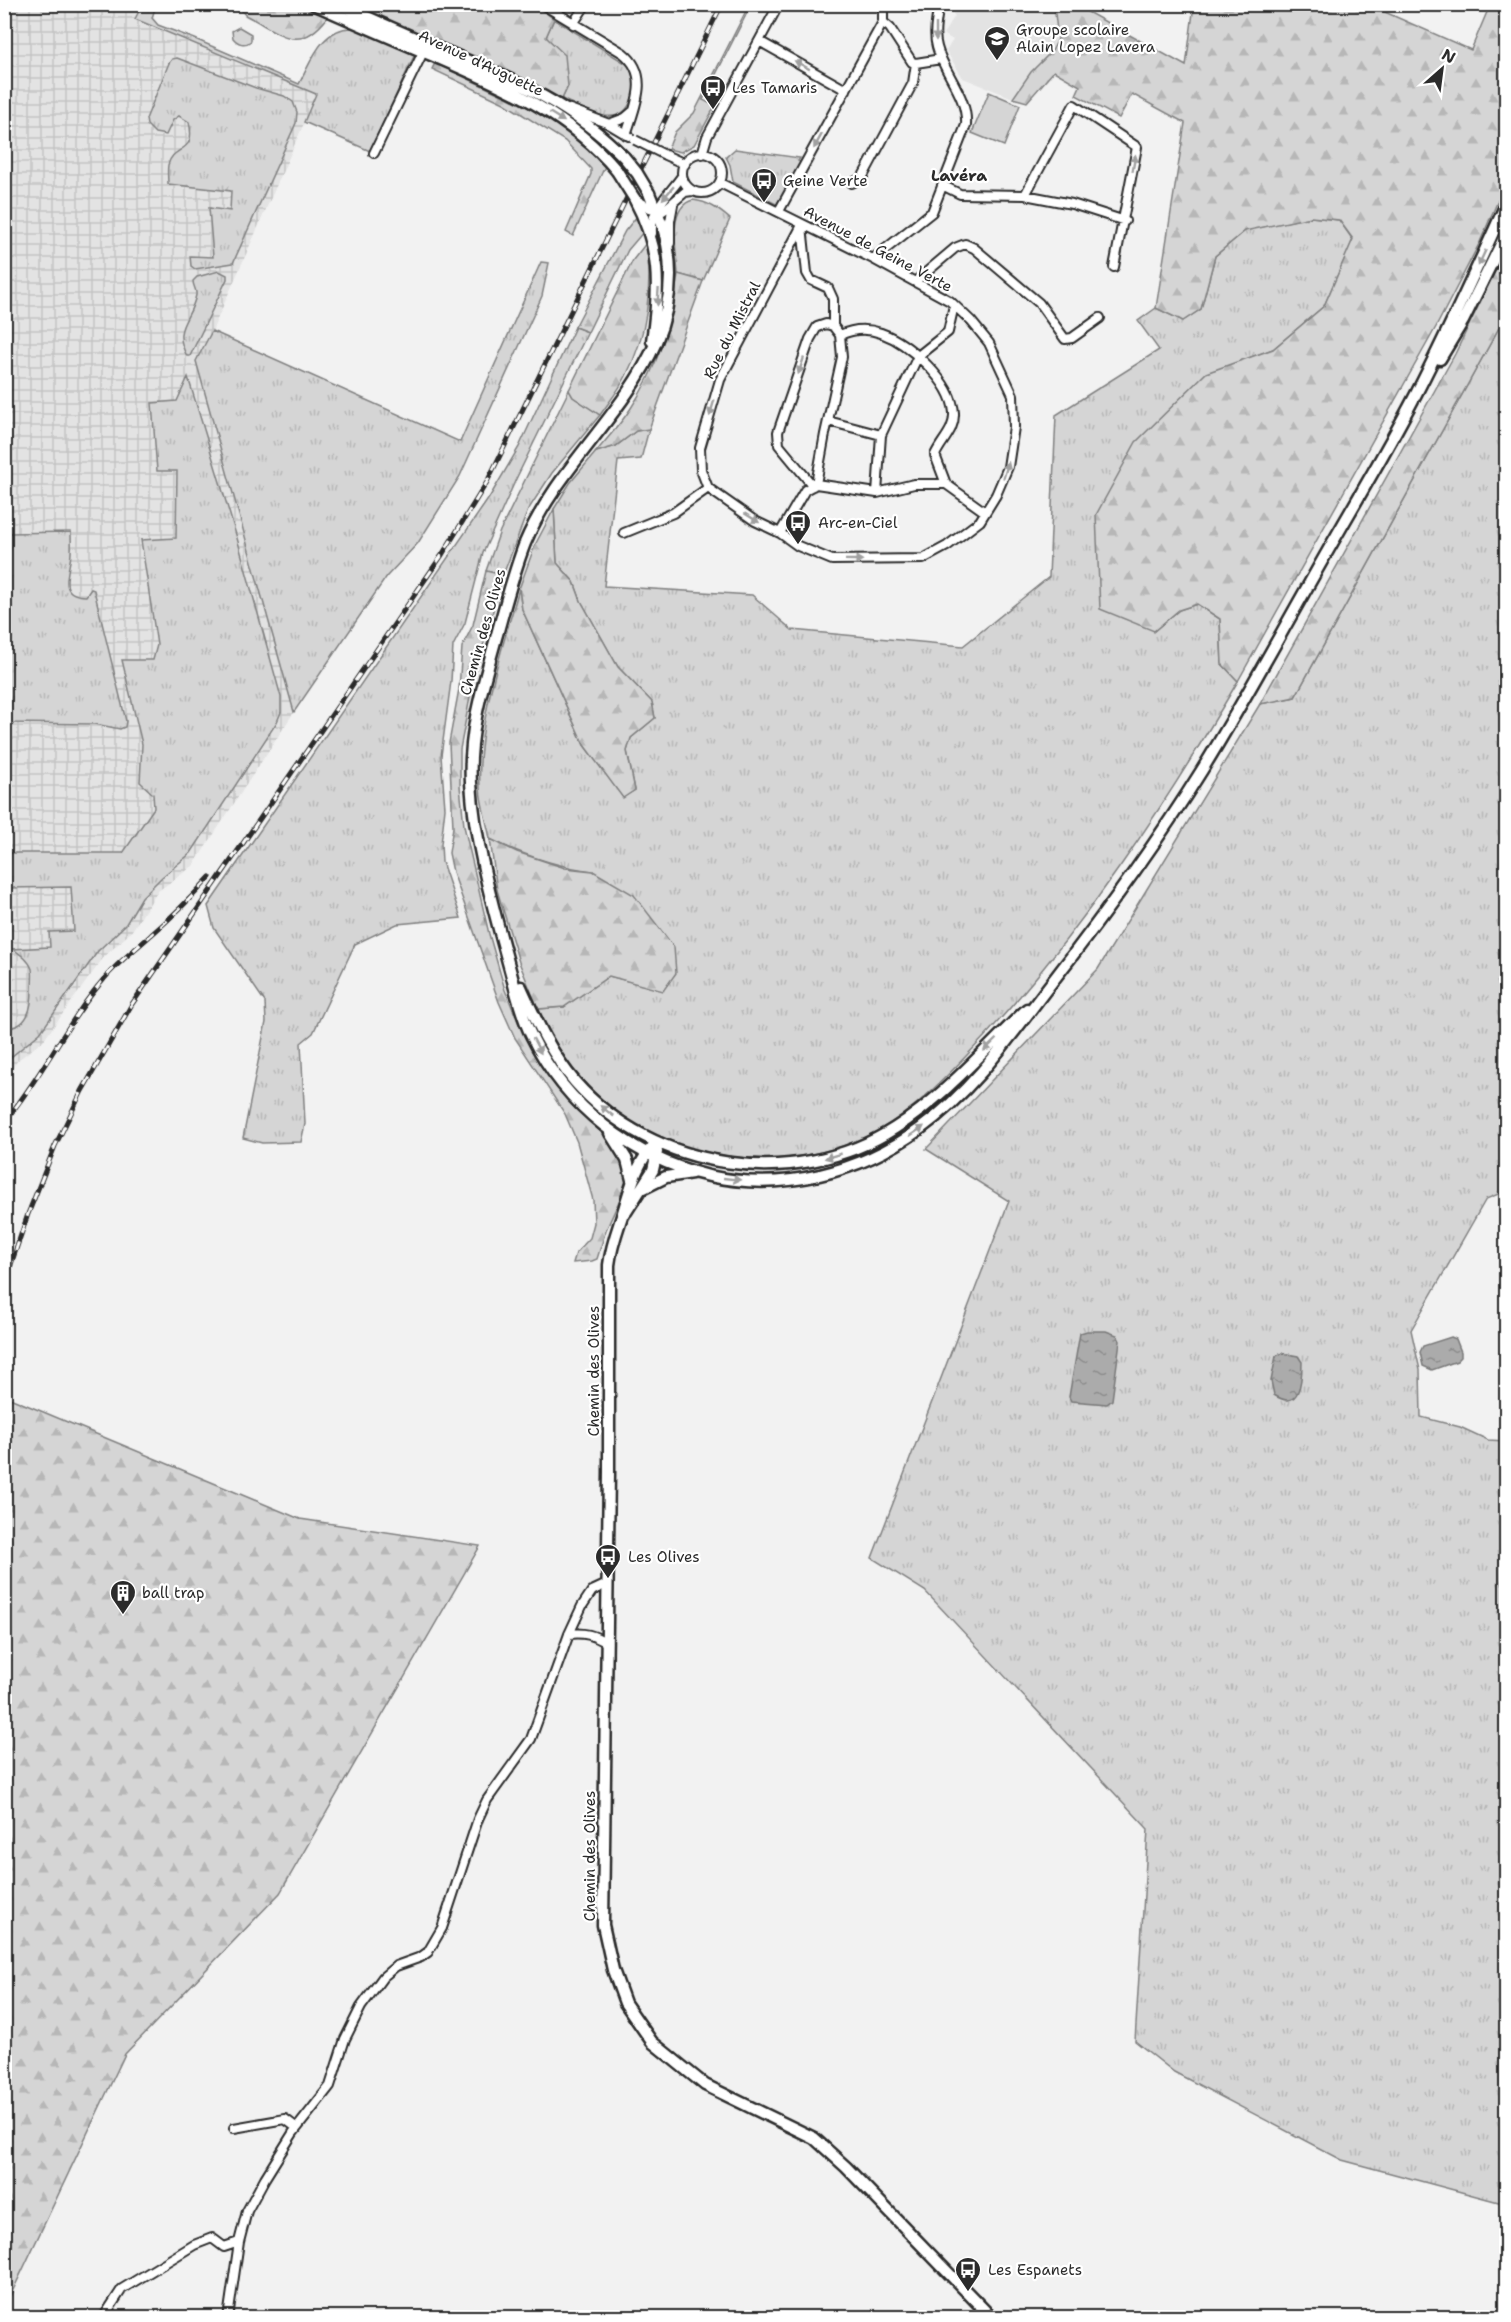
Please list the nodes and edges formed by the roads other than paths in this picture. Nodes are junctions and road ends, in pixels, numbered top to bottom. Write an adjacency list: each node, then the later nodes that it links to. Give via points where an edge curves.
1 (313, 4): 11 (main road, Avenue d'Auguette)
2 (338, 4): 15 (main road, Avenue d'Auguette, via 514,80)
3 (542, 4): 9 (street)
4 (586, 4): 9 (street)
5 (779, 4): 10 (street)
6 (883, 4): 8 (street)
7 (939, 4): 12 (street, one-way to 12, via 935,39)
8 (883, 22): 13 (street); 14 (street)
9 (573, 24): 16 (street, via 634,63 639,80)
10 (759, 41): 14 (street, one-way to 10); 20 (street, via 707,137)
11 (423, 52): 19 (street); 28 (main road, Avenue d'Auguette, one-way to 28, bridge, via 499,84 583,136 617,171)
12 (941, 59): 13 (street); 25 (street, via 967,118)
13 (916, 63): 24 (street, via 908,92 862,178)
14 (846, 90): 32 (street, one-way to 32)
15 (565, 108): 17 (street); 31 (main road, Avenue d'Auguette, bridge, via 624,157)
16 (633, 111): 17 (street); 18 (street)
17 (609, 124): 18 (street)
18 (626, 135): 21 (street, bridge)
19 (374, 153)
20 (702, 154): 21 (street, via 692,156); 23 (street, via 720,165)
21 (685, 164): 22 (street)
22 (682, 176): 26 (street); 31 (street, Chemin des Olives, one-way to 31)
23 (720, 183): 26 (street, via 706,193); 32 (street, Avenue de Geine Verte)
24 (852, 183)
25 (942, 185): 27 (street, via 960,194); 37 (street, via 932,212)
26 (692, 191): 29 (street, via 685,192)
27 (1025, 195): 33 (street, via 1072,204); 33 (street, one-way to 27, via 1137,147 1074,105)
28 (639, 204): 31 (street); 36 (main road, Avenue d'Auguette)
29 (674, 204): 31 (street, via 666,210); 38 (street, Chemin des Olives)
30 (1506, 204): 47 (main road, one-way to 47)
31 (656, 210): 36 (street, Chemin des Olives); 38 (main road, Chemin des Olives)
32 (779, 211): 34 (street, Avenue de Geine Verte)
33 (1125, 221): 39 (street)
34 (802, 225): 37 (street, Avenue de Geine Verte); 43 (street, via 807,273 811,280 828,288); 52 (street, Rue du Mistral, one-way to 52, via 720,381 700,448 701,470)
35 (1506, 234): 47 (main road, via 1463,321)
36 (652, 239): 45 (main road, Chemin des Olives, one-way to 45, via 658,284)
37 (873, 258): 40 (street, Avenue de Geine Verte)
38 (670, 265): 45 (main road, Chemin des Olives, via 667,311)
39 (1114, 267)
40 (916, 281): 41 (street, Avenue de Geine Verte); 42 (street, via 965,244 1039,303 1065,339)
41 (954, 304): 46 (street, via 948,332); 54 (street, Avenue de Geine Verte, one-way to 41, via 1008,467 1014,428 1013,395 989,343)
42 (1100, 318)
43 (833, 326): 44 (street); 51 (street, one-way to 51, via 818,327 810,339 778,432 779,445)
44 (840, 335): 46 (street, via 851,330 882,333); 48 (street, via 842,357)
45 (649, 356): 57 (main road, Chemin des Olives, via 623,401 535,522 513,577 482,690 473,732 471,782 479,841)
46 (918, 356): 49 (street); 50 (street, via 935,372 949,394 954,412 953,427 935,455)
47 (1413, 399): 58 (main road, via 1201,772 1127,883)
48 (828, 421): 49 (street); 51 (street)
49 (881, 435): 53 (street)
50 (946, 484): 53 (street, via 914,484); 54 (street)
51 (814, 485): 53 (street); 56 (street, via 804,490)
52 (708, 488): 55 (street, via 673,513); 56 (street, Avenue de Geine Verte, one-way to 56, via 755,521)
53 (877, 493)
54 (985, 512): 56 (street, Avenue de Geine Verte, one-way to 54, via 798,546 832,560 922,559 947,546 980,521)
55 (624, 533)
56 (780, 533)
57 (505, 951): 59 (main road, Chemin des Olives, one-way to 59, via 528,1028 540,1053 556,1078); 60 (main road, Chemin des Olives, one-way to 57, via 617,1119 575,1081 539,1027)
58 (1046, 989): 60 (main road, one-way to 60, via 919,1112 894,1129 837,1156 775,1166 746,1165 695,1156); 62 (main road, one-way to 58, via 730,1179 792,1180 841,1170 894,1146 959,1095 1000,1052)
59 (606, 1128): 61 (main road, Chemin des Olives); 63 (main road, Chemin des Olives, via 627,1160)
60 (657, 1142): 61 (main road, Chemin des Olives)
61 (651, 1156): 62 (main road); 63 (main road, Chemin des Olives, via 640,1162); 64 (main road, Chemin des Olives, via 653,1170)
62 (700, 1173): 64 (main road, via 666,1177)
63 (632, 1180): 65 (main road, Chemin des Olives)
64 (642, 1190): 65 (main road, Chemin des Olives)
65 (621, 1219): 66 (main road, Chemin des Olives, via 609,1265)
66 (608, 1584): 67 (street, via 592,1592); 68 (main road, Chemin des Olives)
67 (569, 1634): 68 (street, via 581,1632); 70 (street, via 531,1739 478,1819 441,1928 428,1952 396,1966 383,1977 361,2007 345,2039 330,2086)
68 (607, 1643): 74 (main road, Chemin des Olives, via 603,1925 613,1970 626,2003 652,2042 705,2085 814,2138)
69 (234, 2128): 70 (street, via 285,2119)
70 (297, 2128): 71 (street, via 247,2211)
71 (239, 2242): 72 (street, via 224,2247 212,2238 194,2246 122,2289); 73 (street)
72 (104, 2318)
73 (228, 2318)
74 (992, 2318)

